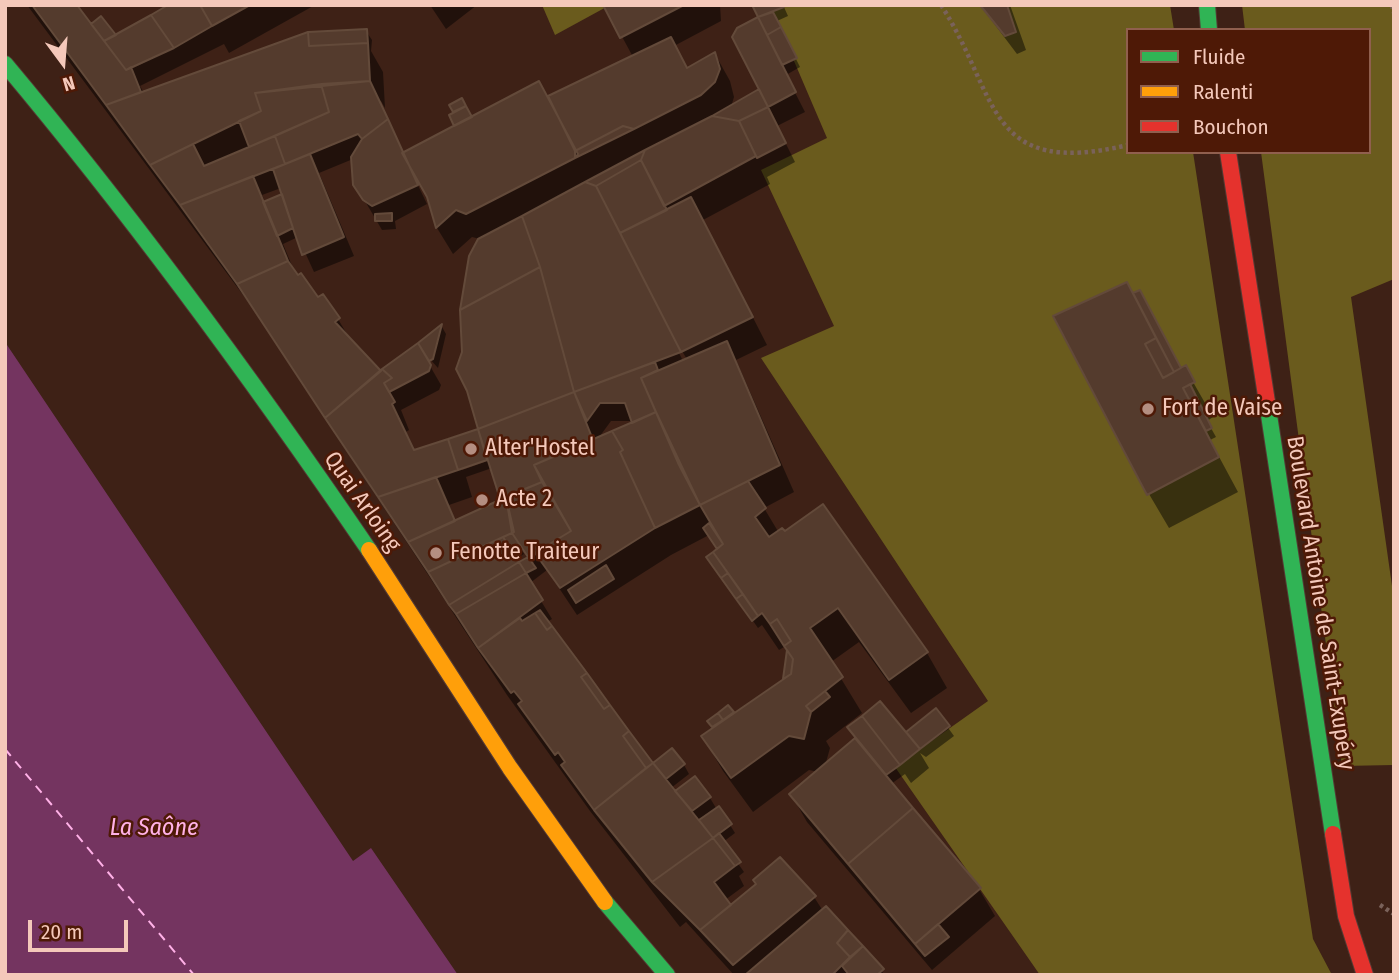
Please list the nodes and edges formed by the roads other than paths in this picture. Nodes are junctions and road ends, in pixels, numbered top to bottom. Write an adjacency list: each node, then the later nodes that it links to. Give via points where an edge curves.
1 (1207, 5): 2 (main road)
2 (1209, 28)
3 (5, 64): 5 (main road, Quai Arloing, via 78,149 222,345 368,548 551,826)
4 (1228, 154): 6 (main road, Boulevard Antoine de Saint-Exupéry, via 1346,916)
5 (667, 975)
6 (1366, 975)

